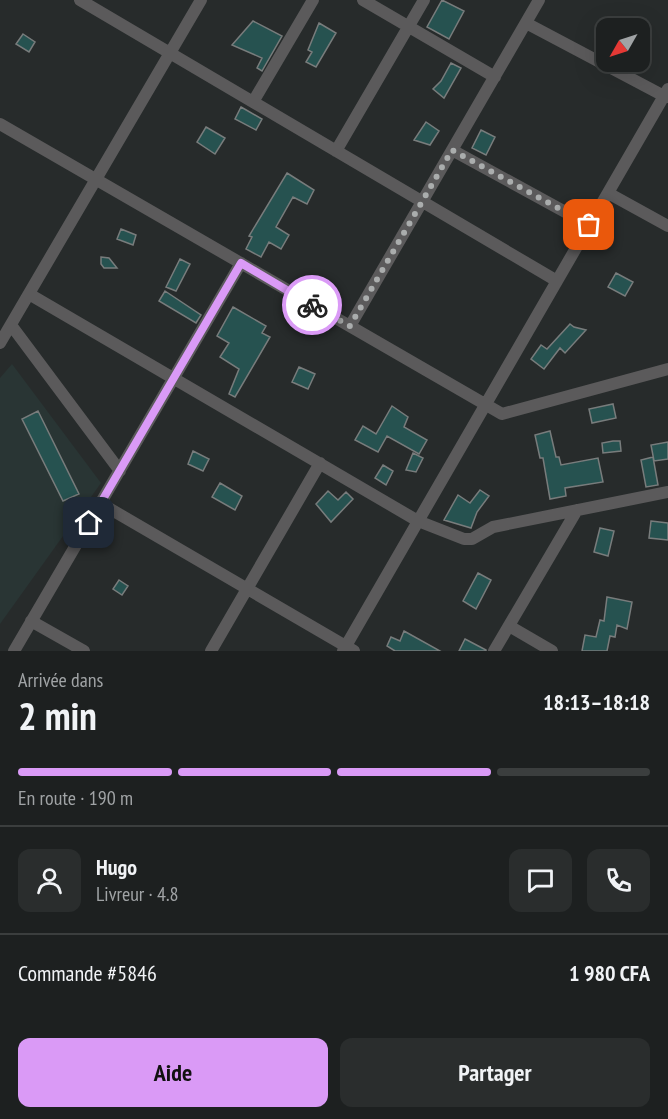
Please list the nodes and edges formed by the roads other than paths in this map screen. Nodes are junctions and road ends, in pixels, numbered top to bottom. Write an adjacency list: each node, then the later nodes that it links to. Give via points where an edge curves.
1 (80, 0): 9 (street)
2 (201, 0): 9 (street)
3 (313, 0): 12 (street)
4 (363, 0): 8 (street)
5 (424, 0): 8 (street)
6 (539, 0): 7 (street)
7 (526, 23): 10 (street); 11 (street)
8 (408, 26): 10 (street); 15 (street)
9 (170, 53): 12 (street); 16 (street)
10 (495, 77): 14 (street)
11 (666, 94): 17 (street)
12 (253, 102): 15 (street)
13 (0, 124): 16 (street)
14 (452, 150): 18 (street); 19 (street)
15 (336, 151): 18 (street)
16 (96, 179): 21 (street); 23 (street)
17 (608, 193): 19 (street); 20 (street)
18 (422, 202): 22 (street); 25 (street)
19 (589, 225): 22 (street)
20 (668, 226)
21 (241, 263): 25 (street); 28 (street)
22 (557, 282): 29 (street)
23 (28, 294): 24 (street); 28 (street)
24 (11, 325): 26 (street); 31 (street)
25 (350, 326): 29 (street)
26 (0, 343)
27 (668, 369): 29 (street, via 502,414)
28 (173, 378): 30 (street); 31 (street)
29 (486, 405): 35 (street)
30 (320, 463): 35 (street); 36 (street)
31 (120, 471): 33 (street)
32 (668, 492): 34 (street)
33 (100, 503): 36 (street); 37 (street)
34 (577, 510): 35 (street, via 493,527 472,539); 38 (street)
35 (418, 521): 39 (street)
36 (247, 588): 39 (street); 42 (street)
37 (31, 621): 40 (street); 41 (street)
38 (509, 626): 43 (street); 44 (street)
39 (348, 649)
40 (14, 651)
41 (84, 651)
42 (211, 651)
43 (494, 651)
44 (552, 651)

